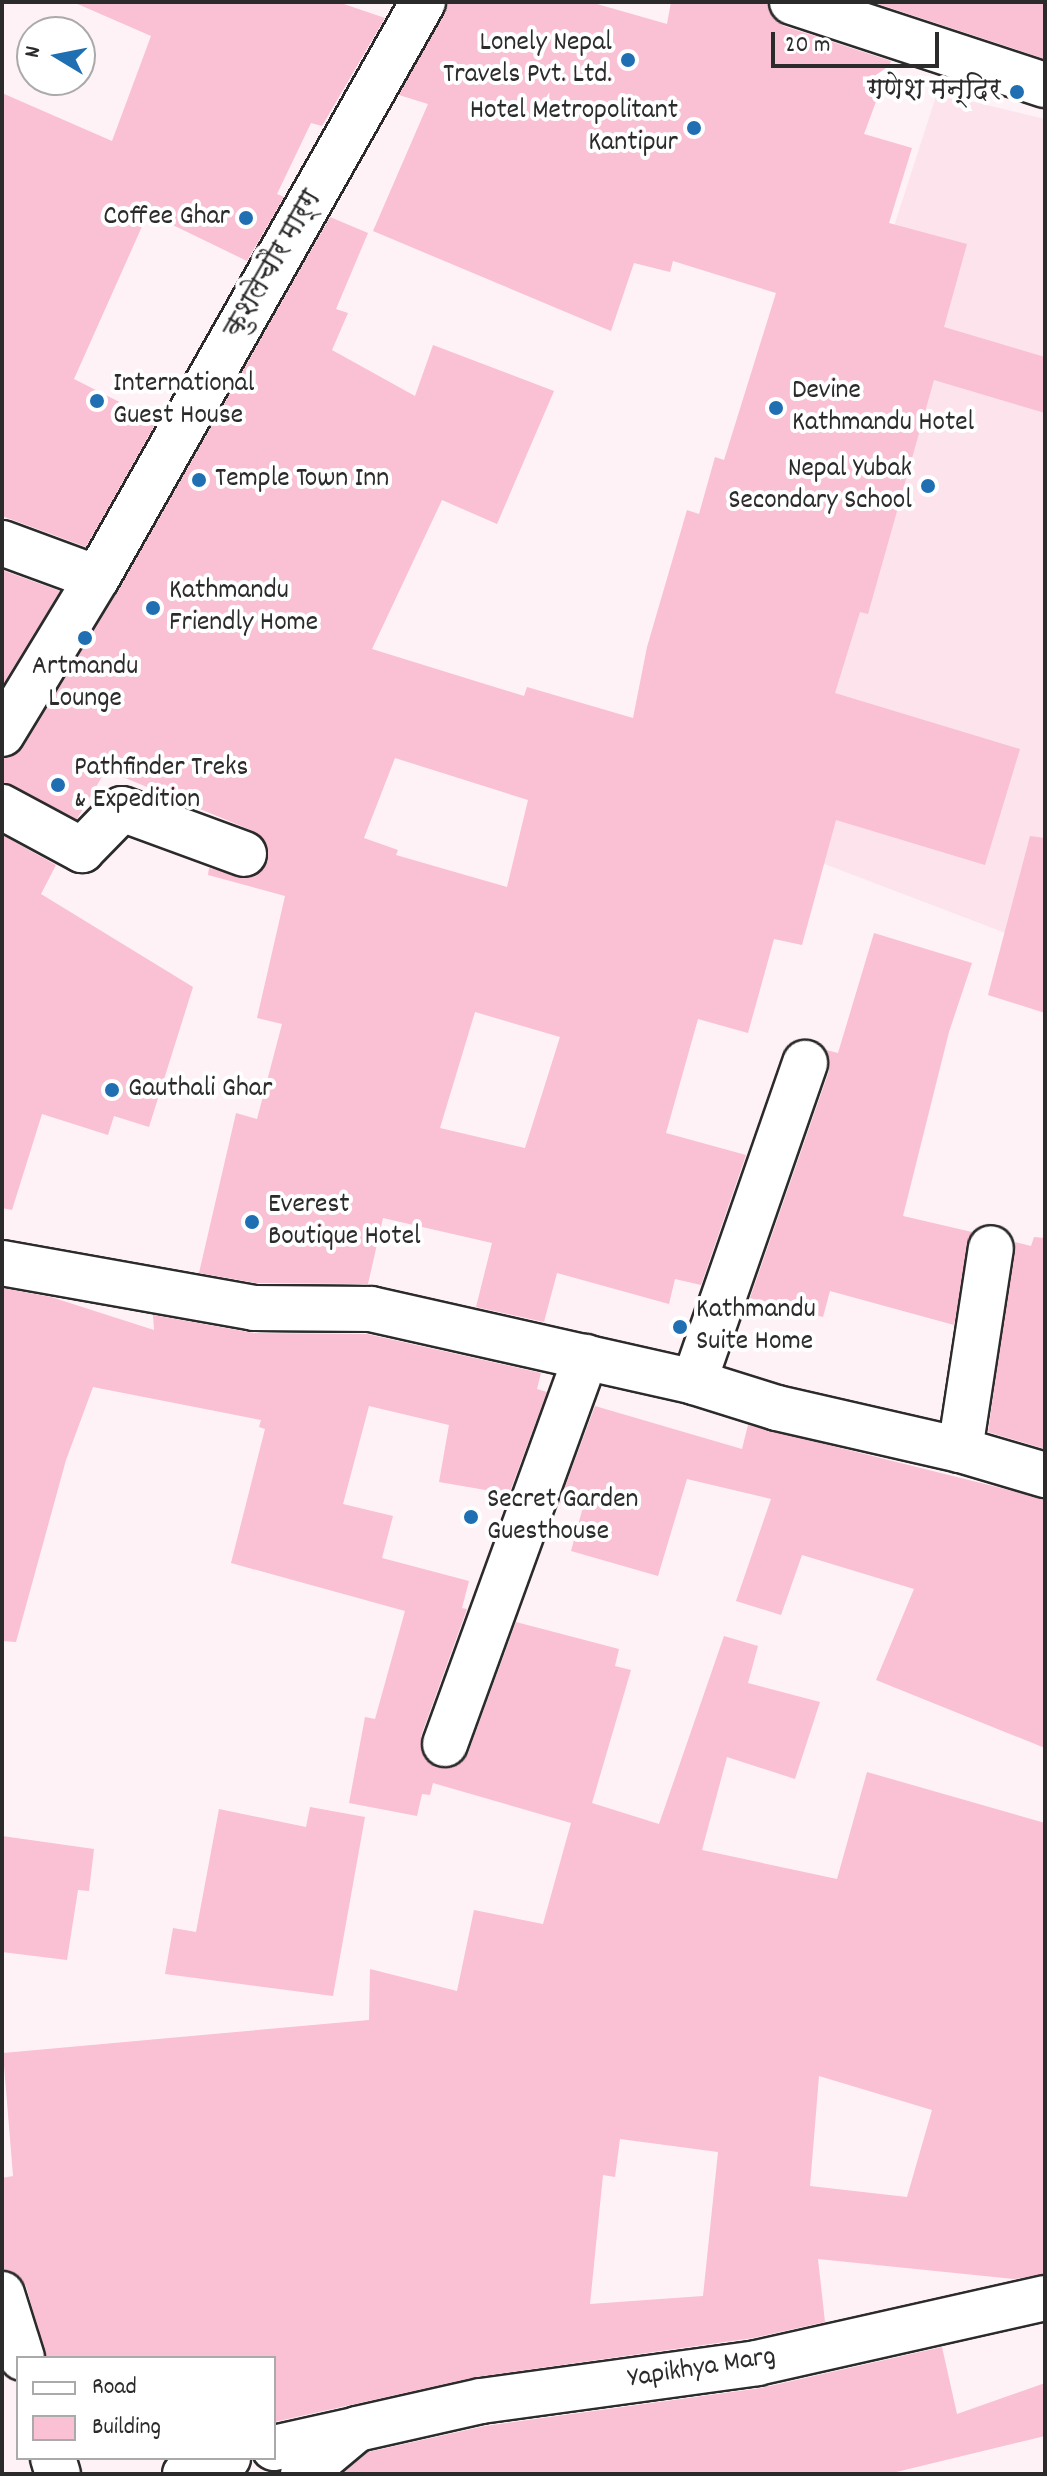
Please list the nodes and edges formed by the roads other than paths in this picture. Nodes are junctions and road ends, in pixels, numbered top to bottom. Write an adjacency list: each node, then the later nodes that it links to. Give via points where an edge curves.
1 (423, 2): 5 (street, कुशलेचौर मार्ग)
2 (792, 2): 3 (street)
3 (1045, 85)
4 (2, 543): 5 (street)
5 (97, 578): 6 (street, कुशलेचौर मार्ग)
6 (2, 734)
7 (2, 807): 8 (street, via 82,850 122,809)
8 (244, 854)
9 (805, 1063): 13 (street)
10 (991, 1248): 14 (street)
11 (2, 1263): 12 (street, via 254,1308 371,1309)
12 (586, 1357): 13 (street); 16 (street)
13 (694, 1382): 14 (street, via 777,1408)
14 (960, 1450): 15 (street)
15 (1045, 1475)
16 (445, 1744)
17 (2, 2294): 19 (street)
18 (1045, 2298): 20 (street, Yapikhya Marg, via 757,2363 481,2401)
19 (21, 2356)
20 (357, 2429): 21 (street, Yapikhya Marg); 24 (street, Yapikhya Marg)
21 (276, 2448)
22 (223, 2460): 23 (street)
23 (185, 2474)
24 (303, 2474)

